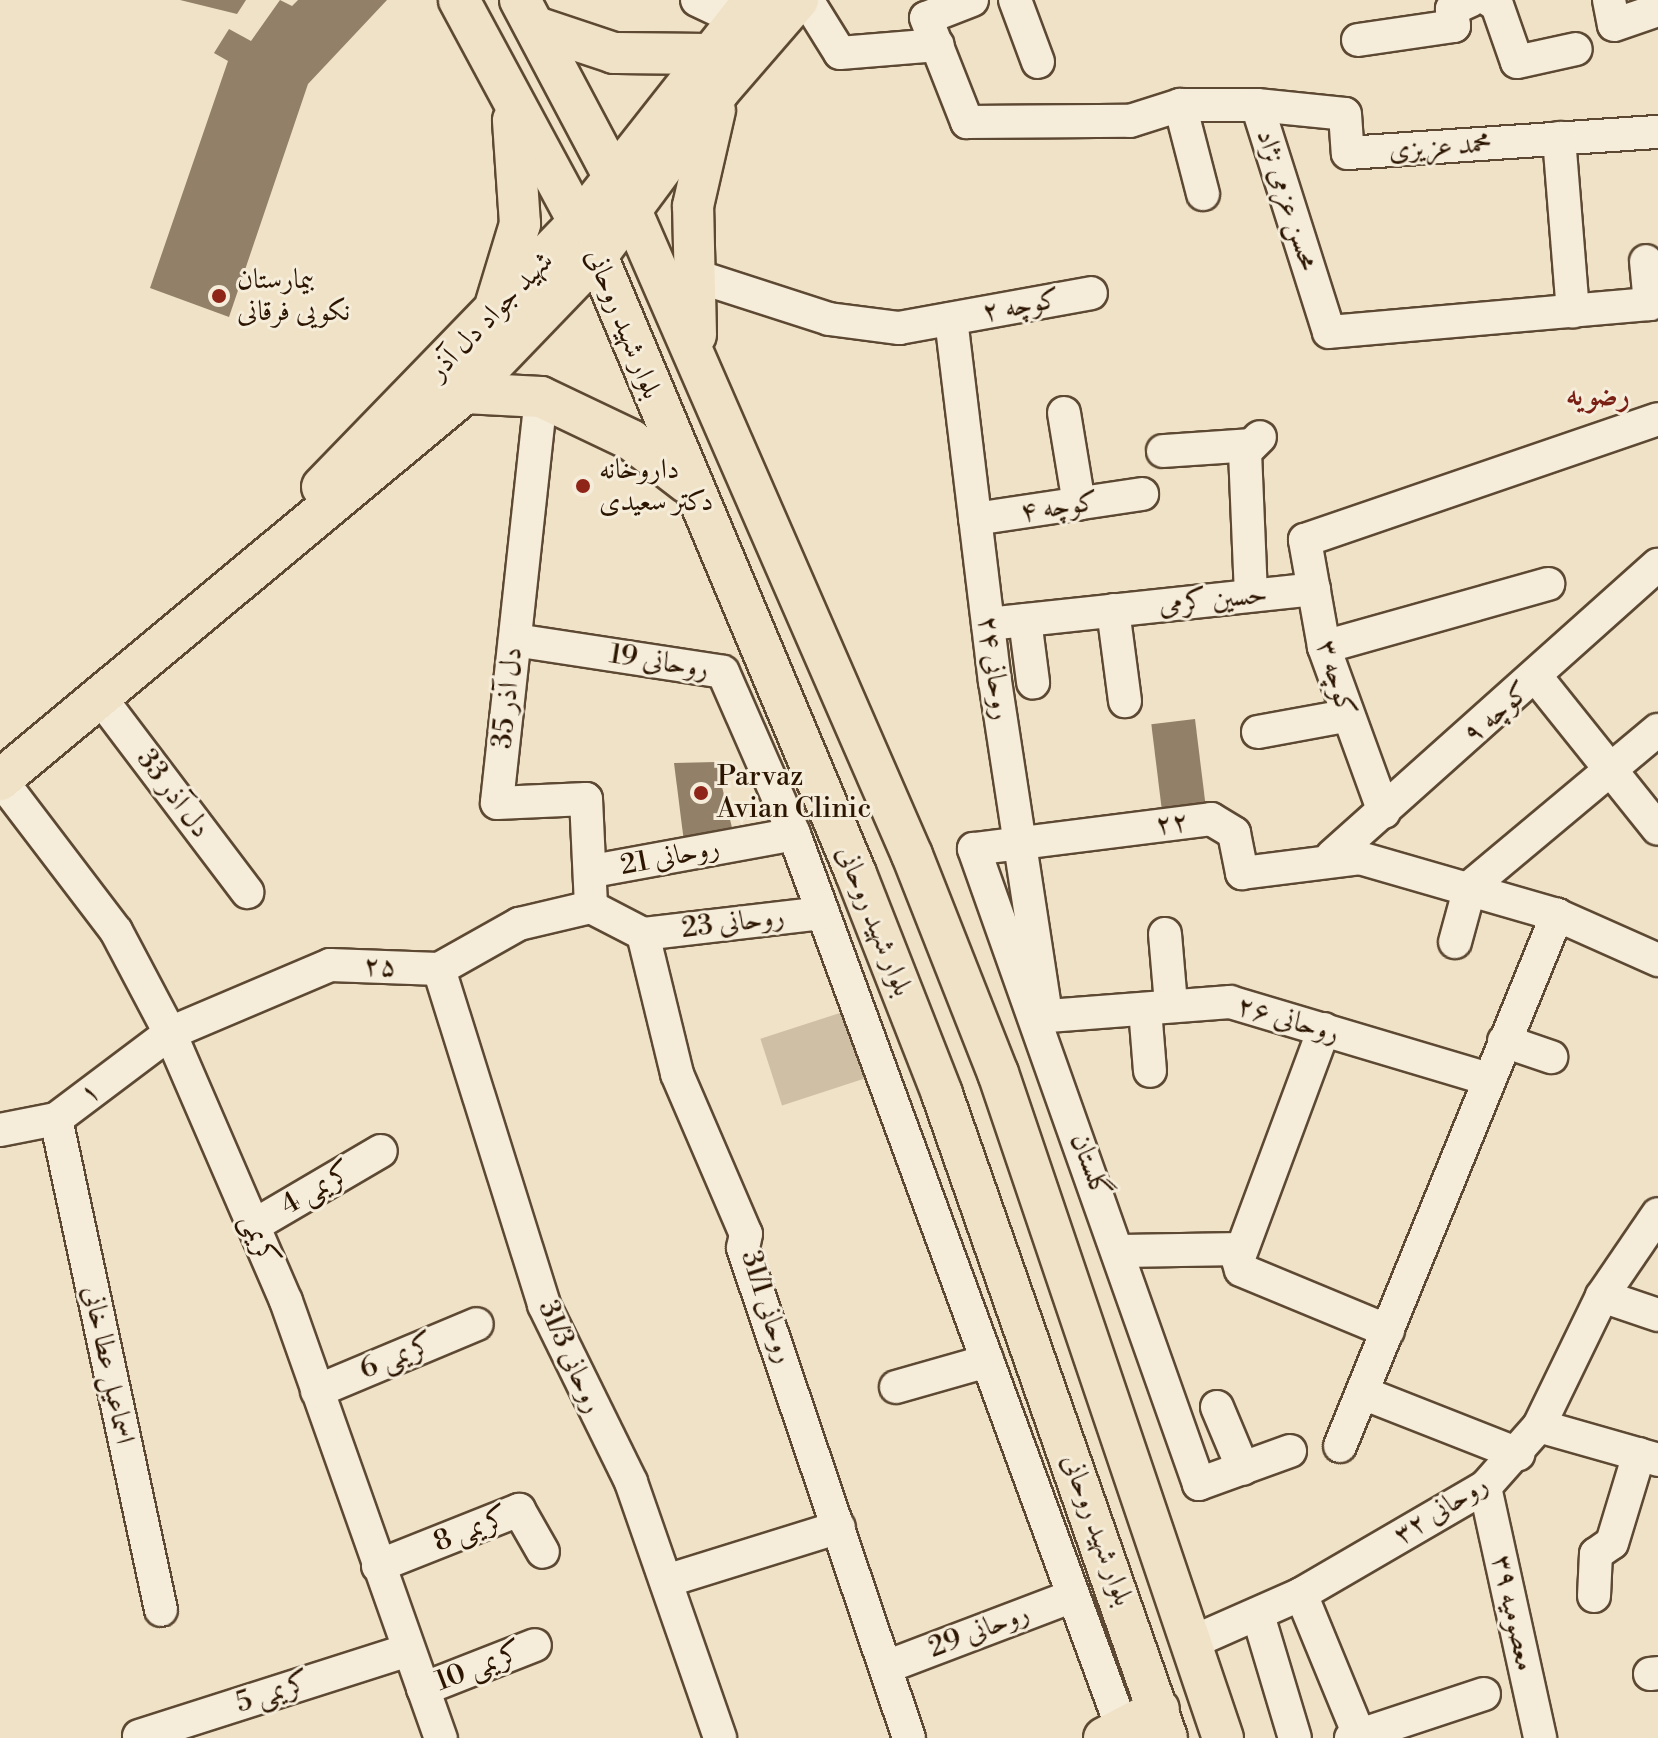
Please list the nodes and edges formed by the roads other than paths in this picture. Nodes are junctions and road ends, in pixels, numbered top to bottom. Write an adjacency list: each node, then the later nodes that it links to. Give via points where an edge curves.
1 (459, 0): 17 (main road, بلوار شهید روحانی)
2 (697, 0): 9 (street)
3 (798, 0): 16 (main road)
4 (807, 0): 12 (street, via 840,53)
5 (972, 0): 12 (street)
6 (1015, 0): 15 (street)
7 (1609, 0): 10 (street, via 1614,25)
8 (1479, 1): 13 (street, via 1452,9 1454,26); 14 (street, via 1497,5 1517,62)
9 (746, 10): 16 (main road, شهید جواد دل آذر)
10 (1658, 10)
11 (528, 14): 16 (main road, via 614,53); 22 (main road, بلوار شهید روحانی)
12 (932, 32): 18 (street, محسن عزمی نژاد, via 967,122 1130,121)
13 (1358, 40)
14 (1576, 49)
15 (1038, 62)
16 (716, 72): 22 (main road, شهید جواد دل آذر); 26 (main road, via 698,172)
17 (509, 92): 24 (main road, بلوار شهید روحانی); 30 (main road, via 520,224)
18 (1180, 105): 19 (street, محسن عزمی نژاد); 23 (street)
19 (1257, 105): 21 (street, محمد عزیزی, via 1345,114 1348,153); 28 (street, محسن عزمی نژاد, via 1329,332)
20 (1658, 132): 21 (street, محمد عزیزی)
21 (1559, 138): 28 (street)
22 (622, 191): 24 (main road, شهید جواد دل آذر); 31 (main road, بلوار شهید روحانی)
23 (1203, 194)
24 (588, 239): 30 (main road, شهید جواد دل آذر); 32 (main road, شهید جواد دل آذر); 37 (main road, بلوار شهید روحانی)
25 (1646, 261): 28 (street, محسن عزمی نژاد, via 1650,304)
26 (690, 274): 29 (street, کوچه ۲, via 829,319 899,328); 31 (main road)
27 (1091, 293): 29 (street, کوچه ۲)
28 (1573, 311)
29 (951, 319): 40 (street, روحانی ۲۴)
30 (487, 324): 42 (main road, شهید جواد دل آذر, via 319,489)
31 (702, 382): 41 (main road, بلوار شهید روحانی)
32 (465, 393): 33 (main road); 42 (main road, شهید جواد دل آذر, via 336,507)
33 (541, 397): 37 (main road, via 631,440); 51 (street, دل آذر 35)
34 (1064, 413): 39 (street)
35 (1658, 419): 46 (street, کوچه ۳, via 1305,540)
36 (1163, 451): 47 (street, via 1256,441 1245,452)
37 (687, 483): 43 (main road, بلوار شهید روحانی)
38 (1142, 494): 39 (street, کوچه ۴)
39 (1079, 504): 40 (street, کوچه ۴)
40 (975, 519): 50 (street, روحانی ۲۴)
41 (767, 527): 43 (main road, via 751,518 733,521); 119 (main road, بلوار شهید روحانی, via 912,855 998,1073)
42 (276, 547): 55 (main road, شهید جواد دل آذر)
43 (717, 551): 125 (main road, بلوار شهید روحانی, via 942,1094)
44 (1658, 565): 53 (street, کوچه ۹)
45 (1548, 584): 52 (street)
46 (1314, 589): 47 (street, حسین کرمی); 52 (street, کوچه ۳)
47 (1251, 595): 48 (street, حسین کرمی)
48 (1113, 610): 49 (street, حسین کرمی); 56 (street)
49 (1025, 620): 50 (street, حسین کرمی); 54 (street)
50 (988, 624): 65 (street, روحانی ۲۴)
51 (515, 640): 64 (street, روحانی 19, via 723,672); 68 (street, دل آذر 35, via 497,803 586,799)
52 (1324, 647): 57 (street, کوچه ۳)
53 (1537, 678): 60 (street); 62 (street, کوچه ۹)
54 (1033, 682)
55 (99, 696): 61 (main road, شهید جواد دل آذر); 70 (street, دل آذر 33)
56 (1125, 701)
57 (1345, 716): 59 (street); 62 (street, کوچه ۳)
58 (1658, 730): 60 (street)
59 (1258, 732)
60 (1612, 772): 63 (street); 69 (street)
61 (0, 780): 82 (street, کریمی, via 116,931)
62 (1384, 812): 67 (street, کوچه ۹)
63 (1658, 829)
64 (794, 834): 68 (street, روحانی 21); 72 (street)
65 (1019, 842): 66 (street, ۲۲); 67 (street, ۲۲, via 1211,819 1234,833 1242,873); 80 (street, روحانی ۲۴)
66 (974, 849): 80 (street, گلستان)
67 (1332, 856): 69 (street)
68 (593, 871): 71 (street, دل آذر 35)
69 (1470, 887): 73 (street); 76 (street)
70 (247, 892)
71 (591, 907): 74 (street); 78 (street, via 519,924)
72 (823, 913): 74 (street, روحانی 23); 98 (street)
73 (1557, 915): 77 (street); 83 (street)
74 (643, 934): 110 (street, روحانی 31/1, via 677,1074 746,1234 743,1248)
75 (1165, 934): 79 (street)
76 (1455, 942)
77 (1658, 960)
78 (439, 969): 82 (street, ۲۵, via 330,965); 113 (street, روحانی 31/3, via 544,1305 631,1482)
79 (1158, 1006): 80 (street, روحانی ۲۶); 81 (street, روحانی ۲۶, via 1230,1002); 85 (street)
80 (1041, 1017): 93 (street, گلستان)
81 (1324, 1029): 86 (street, روحانی ۲۶); 92 (street)
82 (170, 1033): 87 (street, ۱); 91 (street, کریمی)
83 (1504, 1041): 84 (street); 86 (street)
84 (1551, 1057)
85 (1150, 1071)
86 (1488, 1079): 97 (street)
87 (56, 1119): 88 (street, ۱); 117 (street, اسماعیل عطا خانی)
88 (0, 1130)
89 (381, 1151): 91 (street, کریمی 4)
90 (1658, 1214): 94 (street, روحانی ۳۲)
91 (253, 1226): 100 (street, کریمی)
92 (1240, 1249): 93 (street); 97 (street, via 1241,1270)
93 (1122, 1251): 108 (street, گلستان, via 1199,1484)
94 (1602, 1296): 95 (street); 103 (street, روحانی ۳۲)
95 (1658, 1315)
96 (477, 1324): 100 (street, کریمی 6)
97 (1388, 1331): 101 (street)
98 (987, 1361): 99 (street); 115 (street)
99 (896, 1387)
100 (317, 1391): 112 (street, کریمی)
101 (1363, 1393): 104 (street); 106 (street)
102 (1217, 1407): 108 (street)
103 (1539, 1426): 106 (street, روحانی ۳۲); 107 (street)
104 (1340, 1446)
105 (1290, 1451): 108 (street)
106 (1518, 1454): 109 (street, روحانی ۳۲)
107 (1649, 1457): 116 (street, via 1612,1543 1596,1554)
108 (1243, 1469)
109 (1485, 1487): 114 (street, روحانی ۳۲); 134 (street, معصومیه ۳۹)
110 (839, 1527): 113 (street); 122 (street, روحانی 31/1)
111 (543, 1552): 112 (street, کریمی 8, via 519,1510)
112 (378, 1566): 121 (street, کریمی)
113 (666, 1581): 130 (street, روحانی 31/3)
114 (1301, 1594): 118 (street, روحانی ۳۲); 128 (street)
115 (1073, 1596): 122 (street, روحانی 29); 126 (street)
116 (1594, 1596)
117 (161, 1610)
118 (1258, 1615): 119 (street, روحانی ۳۲); 133 (street)
119 (1195, 1641): 132 (main road, بلوار شهید روحانی)
120 (535, 1645): 123 (street, کریمی 10)
121 (408, 1650): 123 (street, کریمی); 127 (street, کریمی 5)
122 (886, 1667): 131 (street, روحانی 31/1)
123 (423, 1689): 129 (street, کریمی)
124 (1484, 1694): 128 (street)
125 (1163, 1724): 126 (main road)
126 (1113, 1733)
127 (139, 1736)
128 (1355, 1737)
129 (441, 1738)
130 (720, 1738)
131 (909, 1738)
132 (1223, 1738)
133 (1295, 1738)
134 (1540, 1738)

